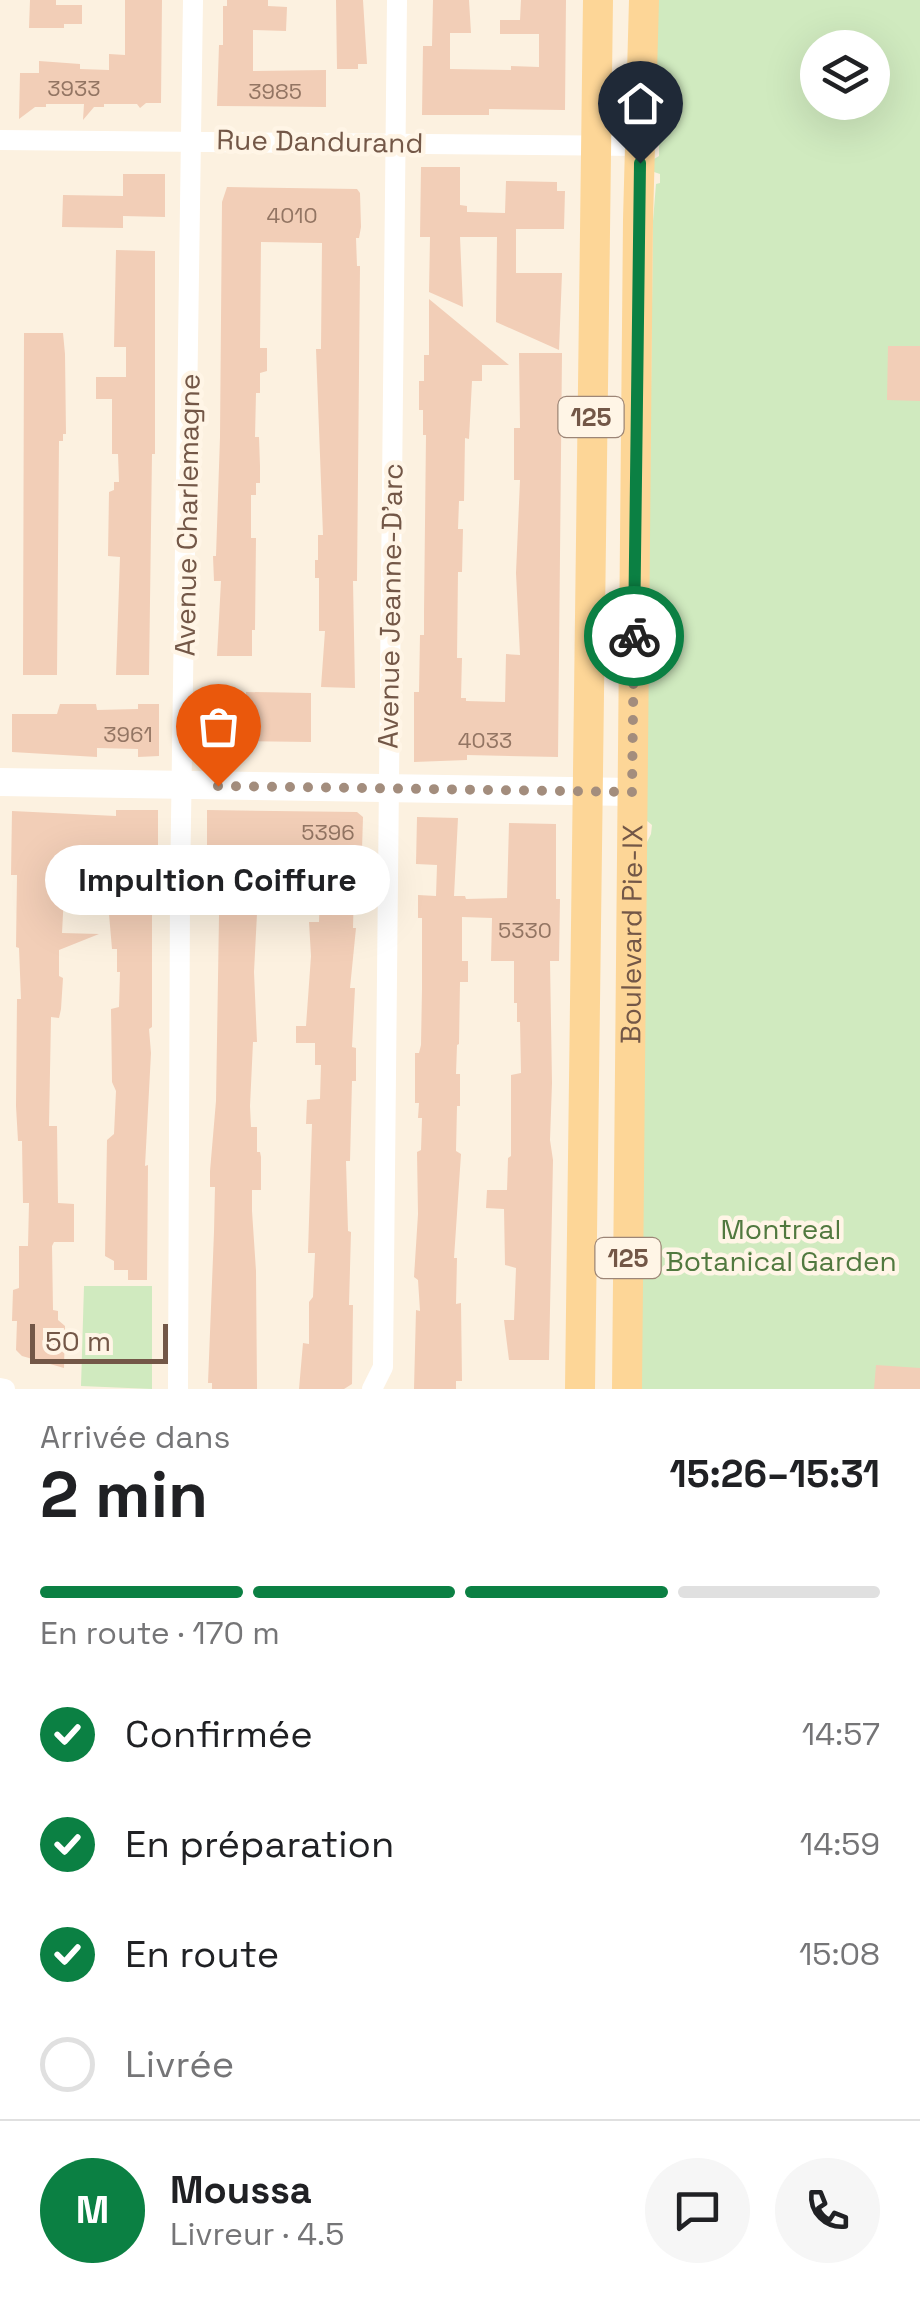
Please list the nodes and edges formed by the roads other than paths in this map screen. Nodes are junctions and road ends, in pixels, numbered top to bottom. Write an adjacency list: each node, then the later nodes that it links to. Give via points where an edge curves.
1 (193, 0): 6 (street, Avenue Charlemagne)
2 (397, 0): 7 (street, Avenue Jeanne-D'arc)
3 (598, 0): 8 (main road, Boulevard Pie-IX / 125)
4 (644, 0): 9 (main road, Boulevard Pie-IX / 125)
5 (0, 140): 6 (street, Rue Dandurand)
6 (191, 140): 7 (street, Rue Dandurand); 11 (street, Avenue Charlemagne)
7 (396, 142): 8 (street, Rue Dandurand); 12 (street, Avenue Jeanne-D'arc)
8 (595, 146): 9 (street, Rue Dandurand); 13 (main road, Boulevard Pie-IX / 125)
9 (640, 146): 14 (main road, Boulevard Pie-IX / 125)
10 (0, 782): 11 (street)
11 (183, 786): 12 (street); 15 (street, Avenue Charlemagne)
12 (388, 788): 13 (street); 16 (street, Avenue Jeanne-D'arc, via 383,1367)
13 (586, 792): 14 (street); 17 (main road, Boulevard Pie-IX / 125)
14 (632, 792): 18 (main road, Boulevard Pie-IX / 125)
15 (178, 1389)
16 (372, 1389)
17 (580, 1389)
18 (627, 1389)

